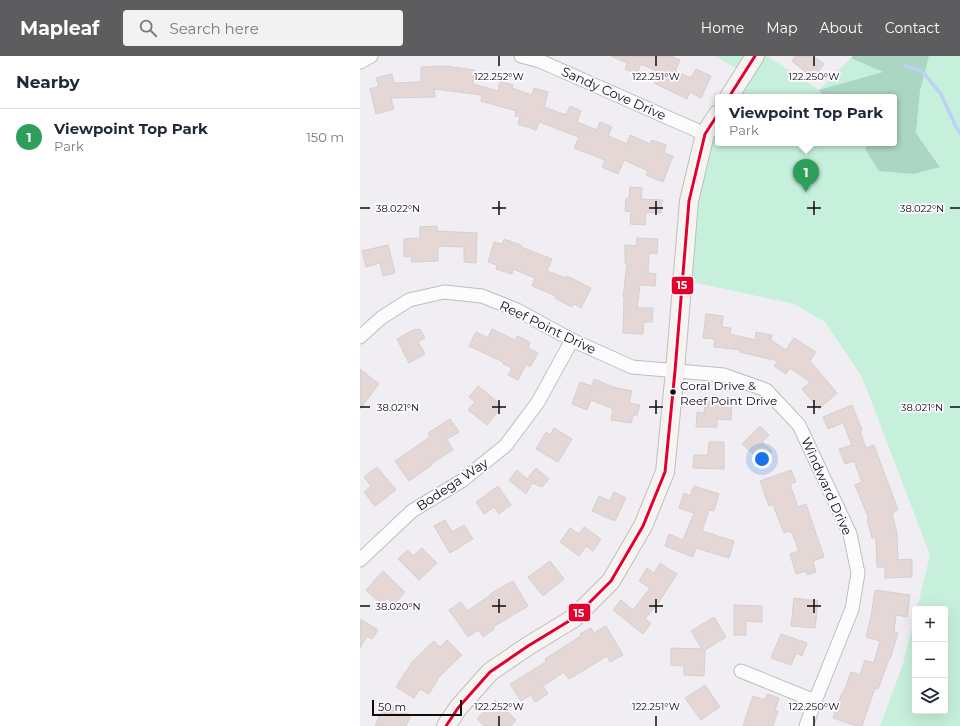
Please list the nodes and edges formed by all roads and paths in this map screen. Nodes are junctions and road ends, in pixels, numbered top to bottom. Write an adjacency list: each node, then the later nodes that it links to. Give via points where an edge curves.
1 (371, 56): 4 (street)
2 (521, 56): 7 (street, Sandy Cove Drive, via 540,61)
3 (755, 56): 5 (street)
4 (360, 62)
5 (731, 94)
6 (715, 119): 7 (street)
7 (705, 134): 10 (street, via 689,201)
8 (360, 337): 9 (street, Reef Point Drive, via 381,318 409,300 444,292 482,296 517,310)
9 (572, 340): 10 (street, Reef Point Drive, via 632,367); 11 (street, Bodega Way, via 538,402 506,445 463,480 412,511)
10 (675, 371): 13 (street, Windward Drive, via 724,375 766,390 799,425 850,534 858,573 852,609); 14 (street, via 665,472 643,526 611,581 574,618 490,672 458,708)
11 (360, 560)
12 (741, 671): 13 (street)
13 (815, 701): 15 (street, Windward Drive)
14 (446, 726)
15 (806, 726)

